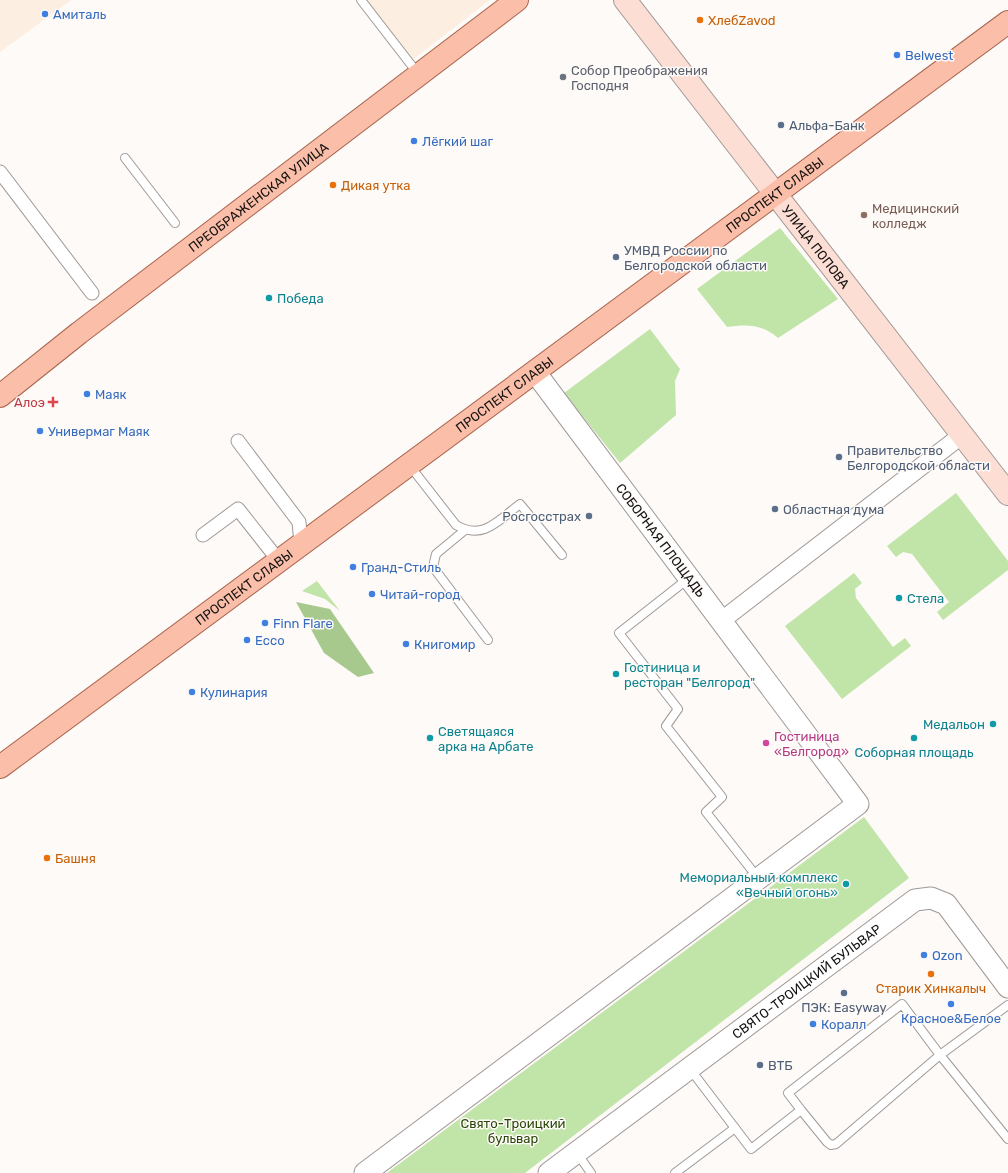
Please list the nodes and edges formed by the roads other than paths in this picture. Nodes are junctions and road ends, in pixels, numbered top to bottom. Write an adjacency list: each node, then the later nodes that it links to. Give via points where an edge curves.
1 (361, 0): 5 (lane)
2 (518, 0): 5 (main road, ПРЕОБРАЖЕНСКАЯ УЛИЦА)
3 (625, 0): 8 (main road, УЛИЦА ПОПОВА)
4 (1008, 22): 8 (main road, ПРОСПЕКТ СЛАВЫ)
5 (419, 75): 12 (main road, ПРЕОБРАЖЕНСКАЯ УЛИЦА)
6 (125, 158): 9 (lane)
7 (0, 172): 10 (street)
8 (776, 195): 11 (main road, ПРОСПЕКТ СЛАВЫ); 13 (main road, УЛИЦА ПОПОВА)
9 (175, 222)
10 (92, 292)
11 (535, 372): 15 (main road, ПРОСПЕКТ СЛАВЫ); 22 (street, СОБОРНАЯ ПЛОЩАДЬ)
12 (0, 396)
13 (962, 435): 16 (main road, УЛИЦА ПОПОВА); 23 (street)
14 (238, 441): 19 (street, via 299,522)
15 (409, 465): 17 (lane, via 456,525); 19 (main road, ПРОСПЕКТ СЛАВЫ)
16 (1008, 494)
17 (465, 530): 20 (lane, via 477,532 489,527 520,504); 24 (lane, via 436,554 433,567)
18 (203, 535): 21 (street, via 238,509)
19 (301, 544): 21 (main road, ПРОСПЕКТ СЛАВЫ)
20 (562, 555)
21 (279, 561): 25 (main road, ПРОСПЕКТ СЛАВЫ)
22 (689, 578): 23 (street, СОБОРНАЯ ПЛОЩАДЬ); 26 (lane, via 619,633 678,709 666,726 722,797 706,812)
23 (721, 621): 26 (street, СОБОРНАЯ ПЛОЩАДЬ, via 858,804)
24 (488, 640)
25 (0, 767)
26 (758, 878): 36 (street)
27 (1008, 987): 30 (street, СВЯТО-ТРОИЦКИЙ БУЛЬВАР, via 946,904 931,898 922,898 909,904)
28 (1008, 1005): 29 (lane)
29 (940, 1055): 31 (lane, via 836,1144 826,1142); 31 (lane, via 902,1004 788,1093); 33 (lane)
30 (689, 1068): 32 (lane); 34 (street, СВЯТО-ТРОИЦКИЙ БУЛЬВАР)
31 (801, 1110): 32 (lane, via 751,1149)
32 (735, 1128): 38 (lane)
33 (1008, 1139)
34 (576, 1153): 35 (street, СВЯТО-ТРОИЦКИЙ БУЛЬВАР); 37 (lane)
35 (553, 1172)
36 (365, 1173)
37 (591, 1173)
38 (675, 1173)

